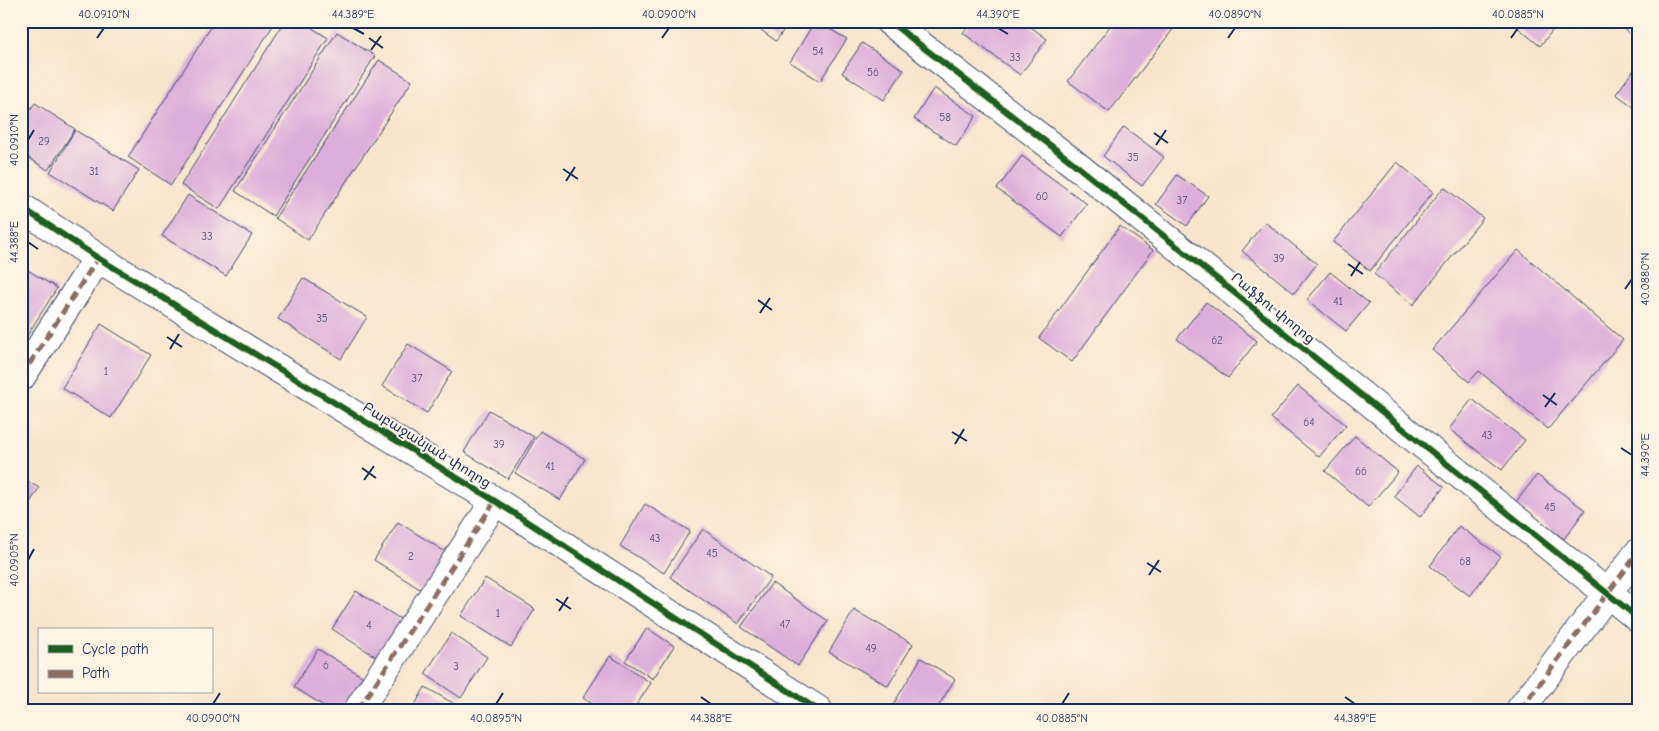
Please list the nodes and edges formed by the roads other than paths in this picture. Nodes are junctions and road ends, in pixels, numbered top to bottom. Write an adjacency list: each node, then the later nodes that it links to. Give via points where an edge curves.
1 (888, 21): 7 (street, Րաֆֆու փողոց, via 1072,162)
2 (21, 207): 3 (street, Բաբաջանյան փողոց)
3 (98, 258): 4 (street); 5 (street, Բաբաջանյան փողոց)
4 (21, 377)
5 (495, 501): 9 (street); 10 (street, Բաբաջանյան փողոց)
6 (1638, 553): 7 (street)
7 (1606, 593): 8 (street, Րաֆֆու փողոց); 11 (street)
8 (1638, 618)
9 (358, 710)
10 (818, 710)
11 (1520, 710)

